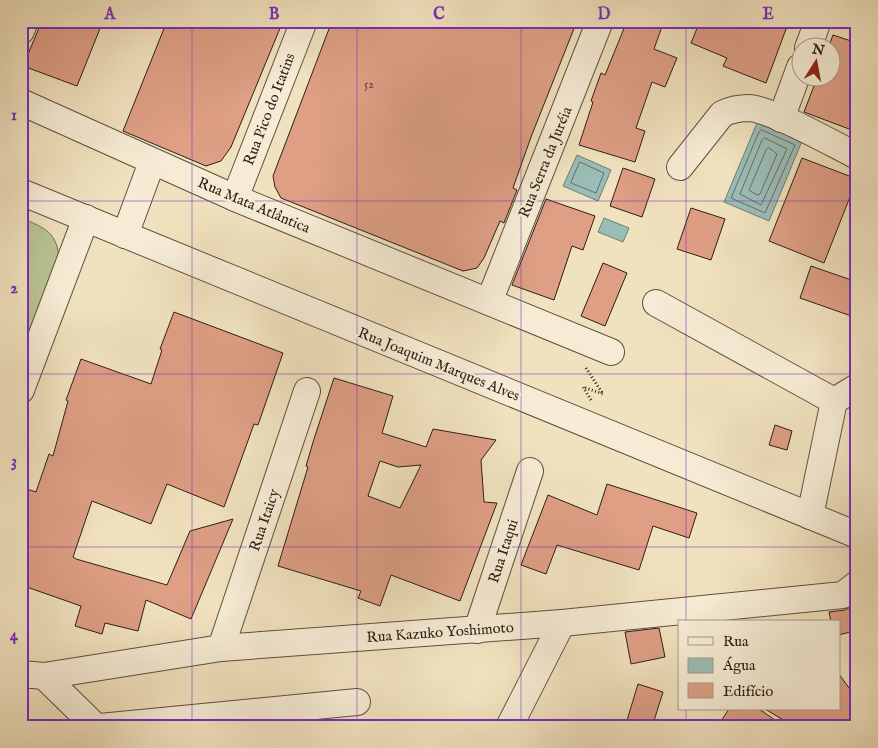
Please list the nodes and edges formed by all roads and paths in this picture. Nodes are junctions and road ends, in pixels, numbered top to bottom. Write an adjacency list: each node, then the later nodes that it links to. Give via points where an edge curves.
1 (25, 21): 5 (street)
2 (304, 21): 14 (street, Rua Pico do Itatins)
3 (600, 21): 17 (street, Rua Serra da Juréia)
4 (818, 21): 6 (street)
5 (21, 31)
6 (812, 38)
7 (792, 88): 9 (street)
8 (21, 102): 11 (street, Rua Mata Atlântica)
9 (780, 119): 10 (street); 12 (street, via 749,108 730,110 722,114)
10 (857, 156)
11 (152, 162): 14 (street, Rua Mata Atlântica); 16 (street)
12 (680, 167)
13 (21, 192): 15 (street, Rua Joaquim Marques Alves)
14 (235, 198): 17 (street, Rua Mata Atlântica)
15 (86, 218): 16 (street, Rua Joaquim Marques Alves); 22 (street)
16 (125, 235): 27 (street, Rua Joaquim Marques Alves)
17 (489, 302): 19 (street, Rua Mata Atlântica)
18 (656, 303): 24 (street)
19 (612, 352)
20 (583, 364): 25 (path, via 603,394 582,386)
21 (857, 387): 24 (street)
22 (21, 390)
23 (307, 392): 32 (street, Rua Itaicy)
24 (834, 401): 27 (street)
25 (592, 403)
26 (530, 471): 31 (street, Rua Itaqui)
27 (810, 516): 28 (street, Rua Joaquim Marques Alves)
28 (857, 535)
29 (857, 584): 30 (street, Rua Kazuko Yoshimoto, via 843,595)
30 (562, 623): 31 (street, Rua Kazuko Yoshimoto); 37 (street)
31 (477, 630): 32 (street, Rua Kazuko Yoshimoto)
32 (221, 648): 33 (street, Rua Kazuko Yoshimoto)
33 (32, 675): 35 (street)
34 (357, 702): 36 (street)
35 (96, 727)
36 (100, 727)
37 (509, 727)

